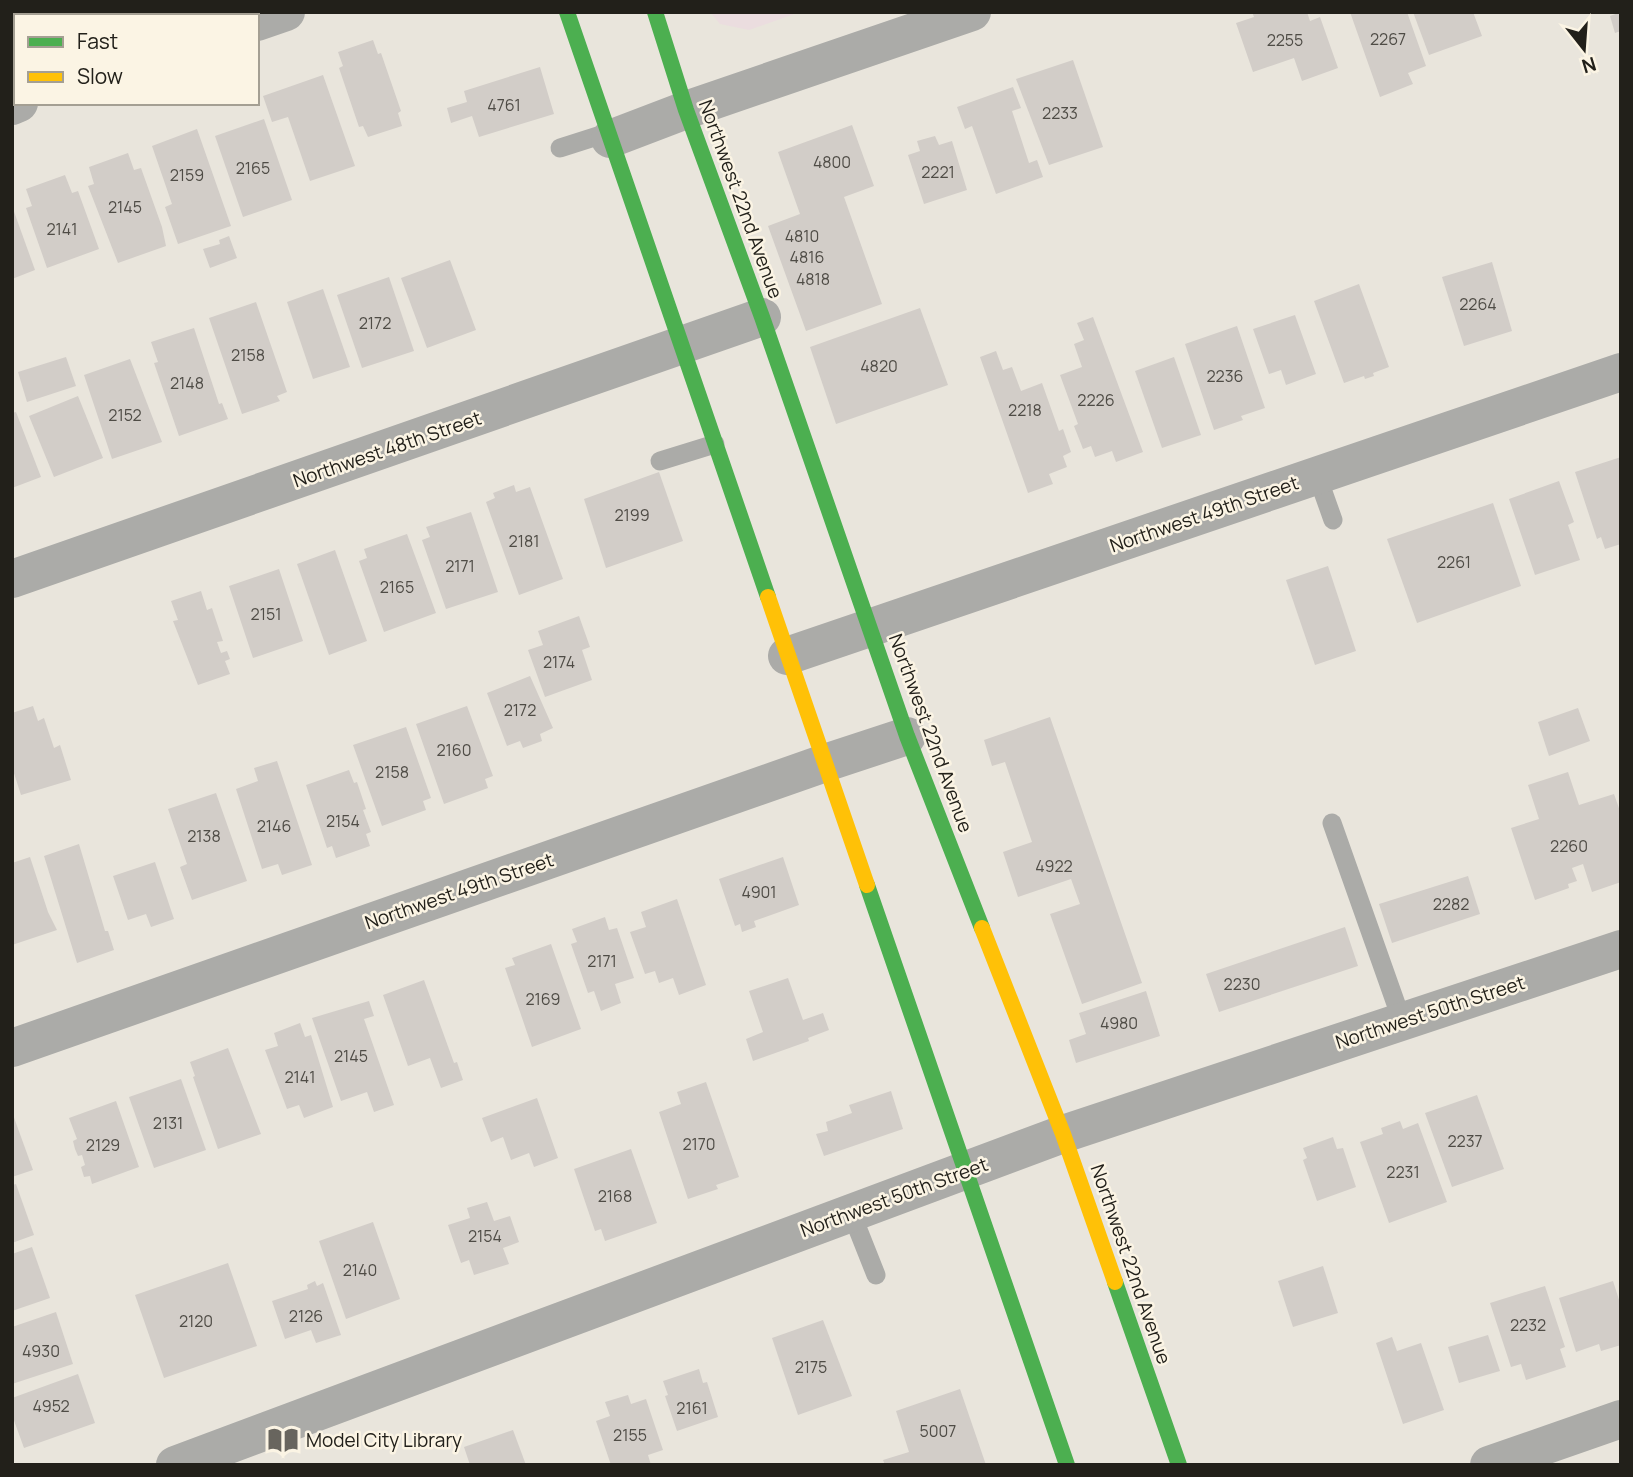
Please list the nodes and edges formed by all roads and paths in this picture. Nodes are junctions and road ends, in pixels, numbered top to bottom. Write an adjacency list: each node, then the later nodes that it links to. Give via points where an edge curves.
1 (286, 12): 5 (street)
2 (566, 12): 7 (main road)
3 (655, 12): 6 (main road, Northwest 22nd Avenue)
4 (972, 12): 6 (street)
5 (259, 21)
6 (686, 110): 7 (street); 9 (main road, Northwest 22nd Avenue)
7 (609, 136): 8 (lane); 10 (main road)
8 (560, 148)
9 (762, 317): 10 (street, Northwest 48th Street); 17 (main road, Northwest 22nd Avenue)
10 (683, 345): 12 (main road); 16 (street, Northwest 48th Street)
11 (1621, 372): 14 (street, Northwest 49th Street)
12 (715, 444): 13 (lane); 18 (main road)
13 (660, 461)
14 (1317, 475): 15 (lane); 17 (street, Northwest 49th Street)
15 (1333, 520)
16 (12, 579)
17 (870, 629): 18 (street, Northwest 49th Street); 19 (main road, Northwest 22nd Avenue)
18 (787, 656): 20 (main road)
19 (907, 736): 20 (street, Northwest 49th Street); 25 (main road, Northwest 22nd Avenue)
20 (825, 763): 24 (street, Northwest 49th Street); 26 (main road)
21 (1332, 823): 23 (lane)
22 (1621, 949): 23 (street, Northwest 50th Street)
23 (1402, 1021): 25 (street, Northwest 50th Street)
24 (12, 1048)
25 (1063, 1134): 26 (street, Northwest 50th Street); 32 (main road, Northwest 22nd Avenue)
26 (965, 1170): 27 (street, Northwest 50th Street); 31 (main road)
27 (852, 1212): 28 (lane); 30 (street, Northwest 50th Street)
28 (876, 1275)
29 (1621, 1419): 33 (street)
30 (175, 1465)
31 (1067, 1465)
32 (1179, 1465)
33 (1489, 1465)

